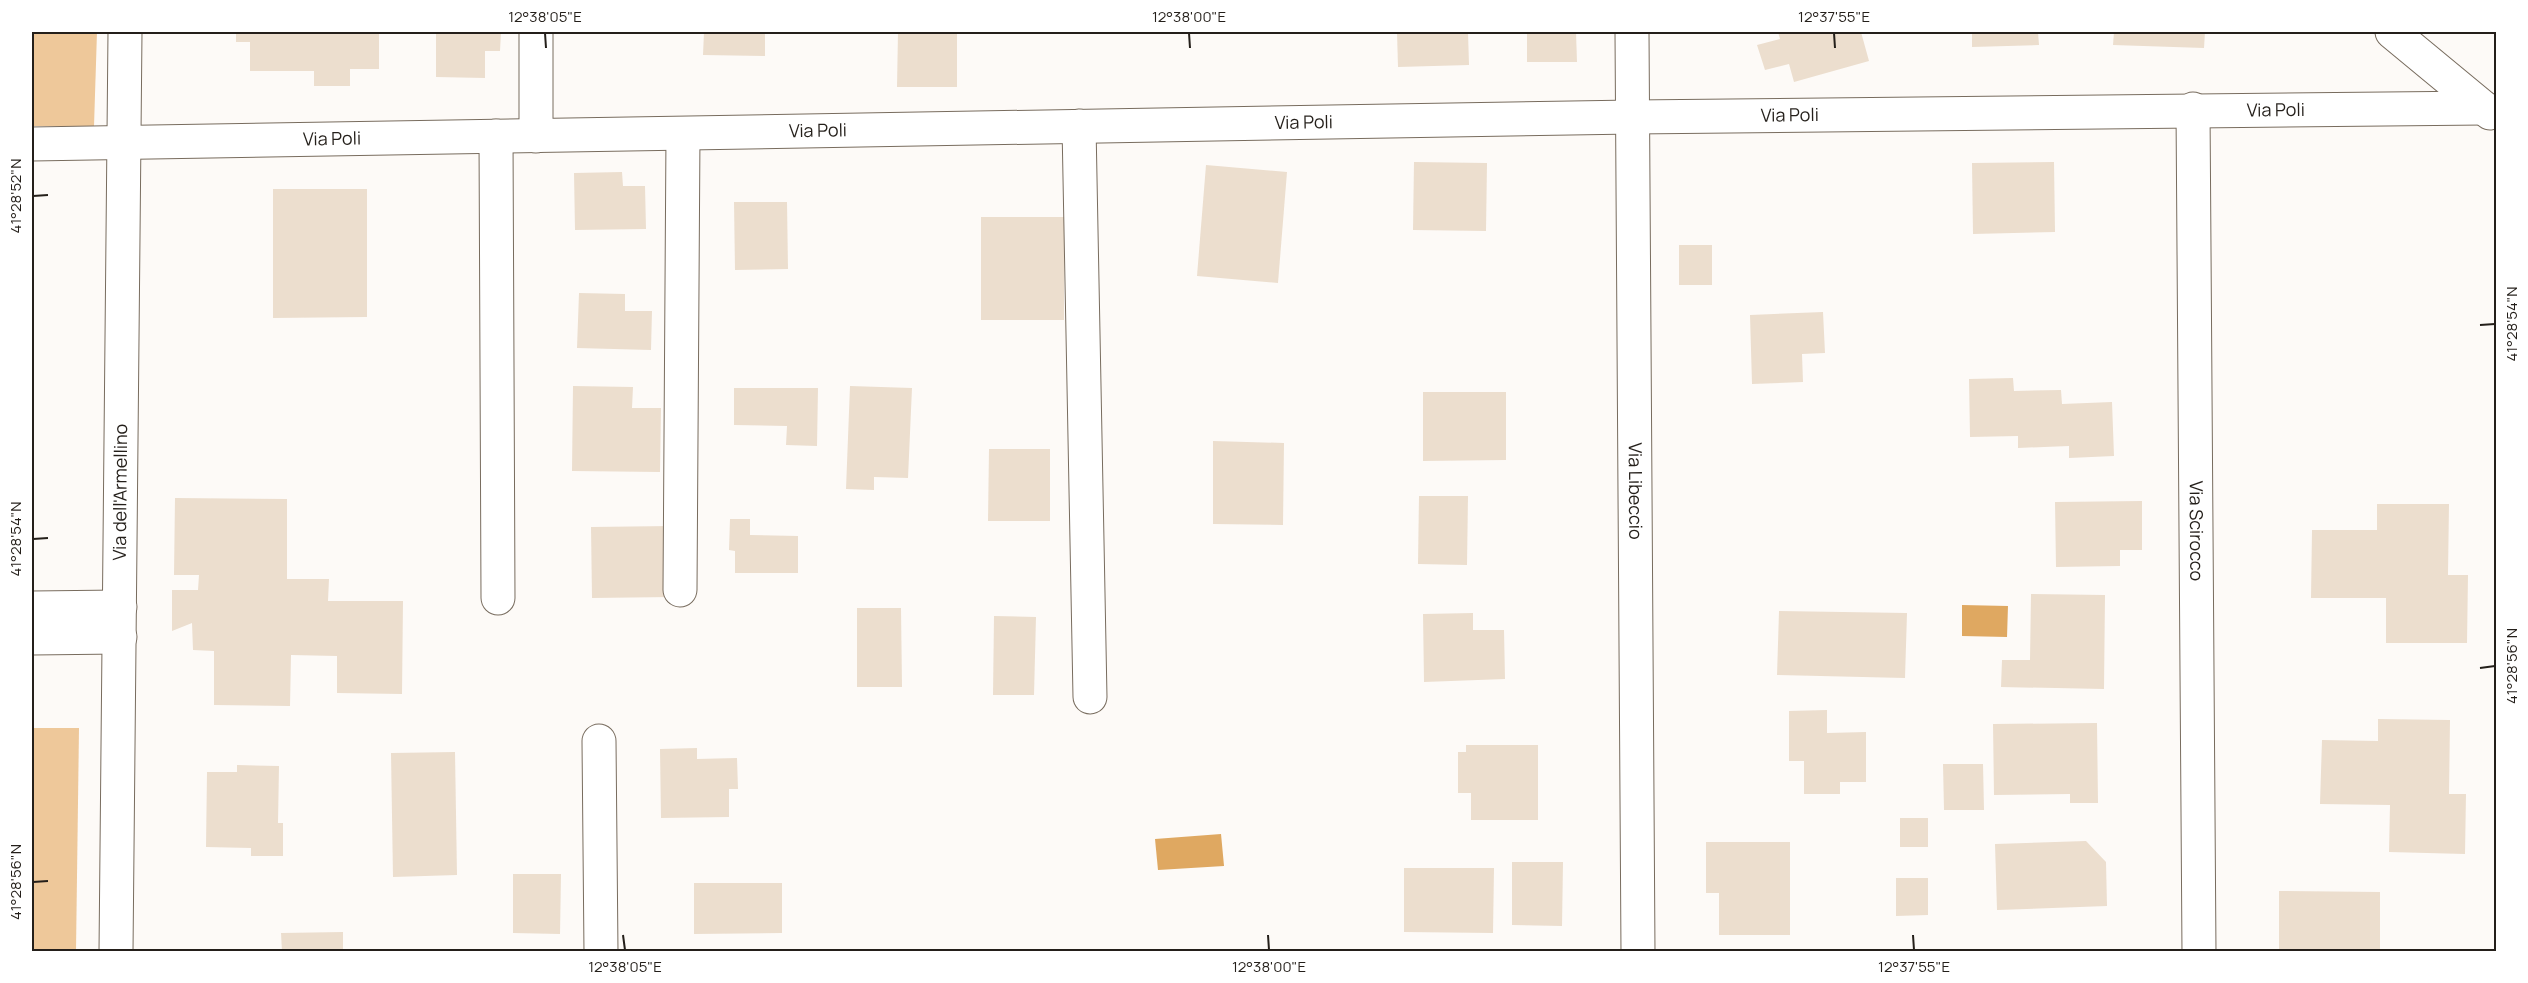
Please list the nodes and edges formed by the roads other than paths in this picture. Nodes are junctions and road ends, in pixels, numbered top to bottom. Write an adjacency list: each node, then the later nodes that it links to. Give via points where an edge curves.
1 (125, 32): 13 (street, Via dell'Armellino)
2 (536, 32): 11 (street)
3 (1632, 32): 7 (street, Via Libeccio)
4 (2392, 32): 6 (street)
5 (2193, 110): 6 (street, Via Poli); 7 (street, Via Poli); 24 (street, Via Scirocco)
6 (2490, 112)
7 (1633, 117): 8 (street, Via Poli); 23 (street, Via Libeccio)
8 (1079, 126): 9 (street, Via Poli); 19 (street)
9 (683, 134): 11 (street, Via Poli); 14 (street)
10 (496, 136): 11 (street, Via Poli); 13 (street, Via Poli); 15 (street)
11 (536, 136)
12 (32, 144): 13 (street, Via Poli)
13 (125, 144): 17 (street, Via dell'Armellino)
14 (680, 590)
15 (498, 598)
16 (32, 608): 17 (street)
17 (120, 622): 18 (street); 21 (street, Via dell'Armellino)
18 (32, 638)
19 (1090, 697)
20 (599, 741): 22 (street)
21 (116, 951)
22 (601, 951)
23 (1638, 951)
24 (2199, 951)

